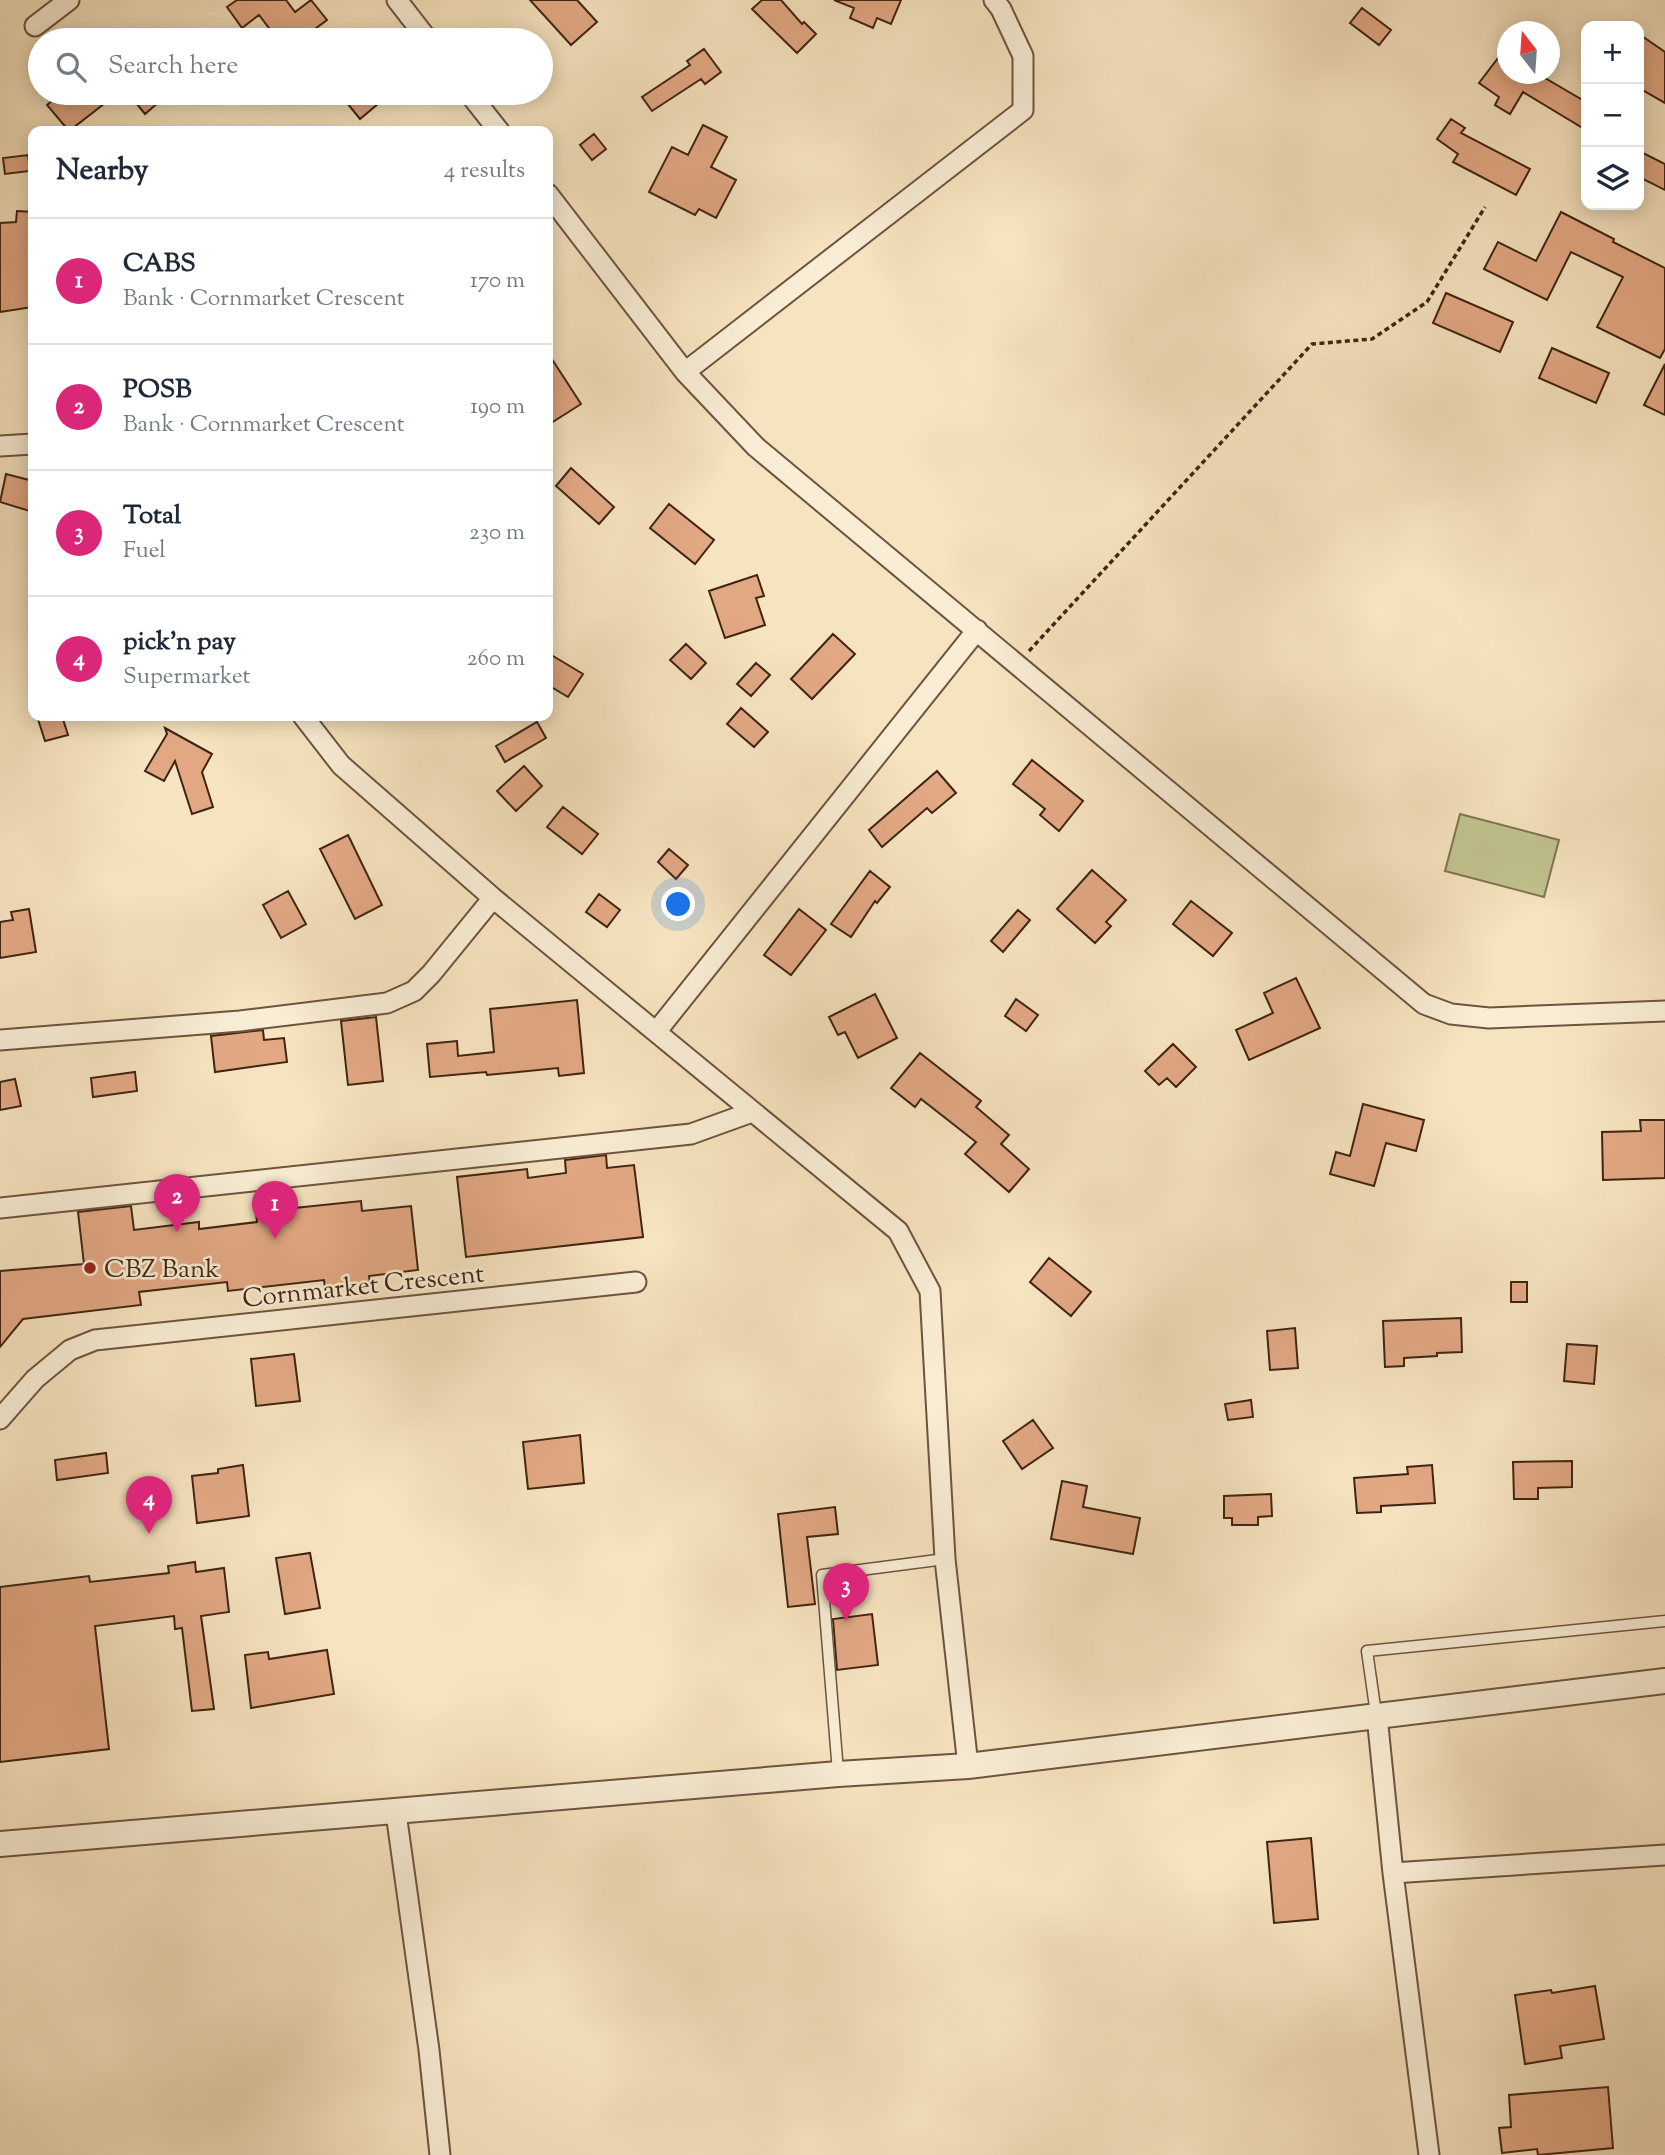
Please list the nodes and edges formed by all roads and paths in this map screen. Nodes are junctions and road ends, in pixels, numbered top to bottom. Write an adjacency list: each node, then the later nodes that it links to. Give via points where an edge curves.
1 (69, 0): 4 (street)
2 (397, 0): 5 (street)
3 (994, 0): 10 (street, via 1023,56 1023,110)
4 (35, 26)
5 (419, 28)
6 (478, 105): 7 (street)
7 (495, 126)
8 (553, 200): 10 (street)
9 (1485, 207): 14 (path, via 1427,302 1372,340 1312,344)
10 (685, 372): 13 (street, via 755,447)
11 (28, 444): 12 (street)
12 (0, 446)
13 (977, 630): 14 (street); 18 (street)
14 (1016, 665): 17 (street, via 1424,1004 1451,1014 1489,1018)
15 (307, 721): 16 (street, via 341,765)
16 (493, 898): 18 (street); 19 (street, via 431,974 414,990 387,1003 240,1021)
17 (1665, 1011)
18 (656, 1032): 20 (street)
19 (0, 1040)
20 (752, 1112): 21 (street, via 691,1134); 24 (street, via 898,1231 930,1291)
21 (0, 1208)
22 (636, 1282): 23 (street, Cornmarket Crescent, via 95,1340 70,1350 35,1379)
23 (0, 1419)
24 (944, 1559): 28 (street); 29 (lane, via 822,1574)
25 (1665, 1620): 27 (lane, via 1367,1651)
26 (1665, 1681): 27 (street)
27 (1377, 1716): 28 (street); 33 (street)
28 (968, 1766): 29 (street)
29 (838, 1774): 30 (street)
30 (396, 1812): 31 (street); 34 (street)
31 (0, 1844)
32 (1665, 1855): 33 (street)
33 (1392, 1873): 35 (street)
34 (440, 2155)
35 (1429, 2155)

